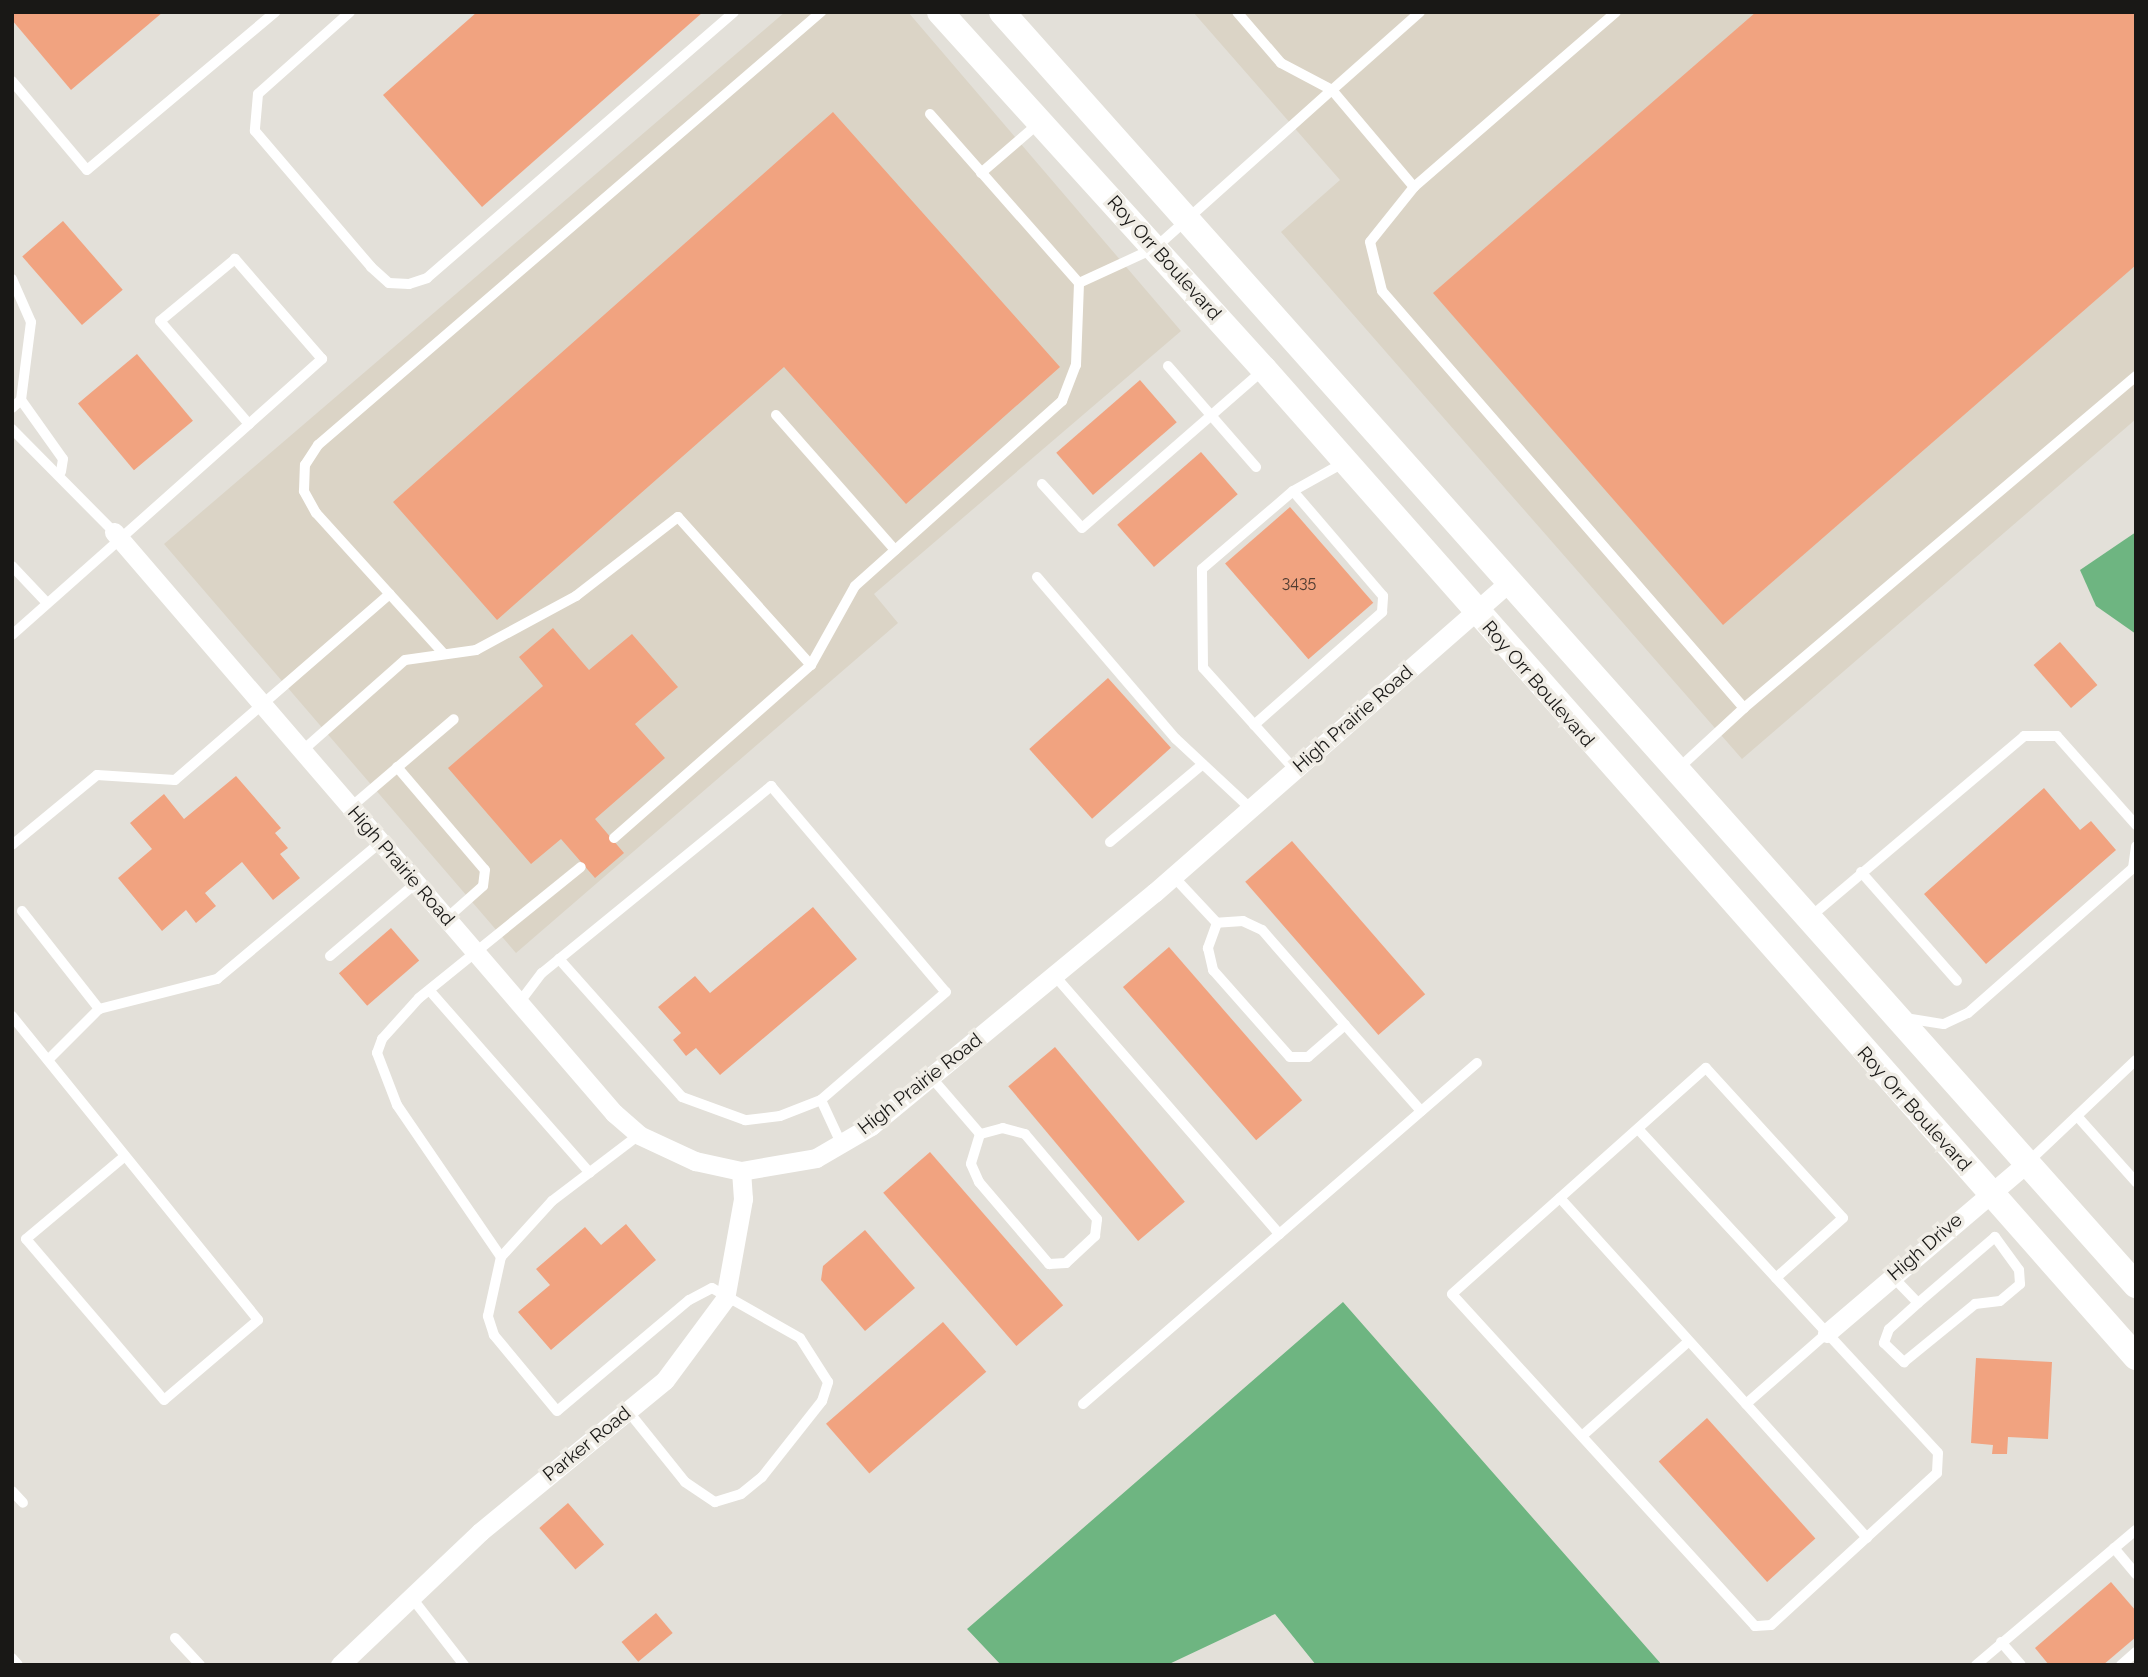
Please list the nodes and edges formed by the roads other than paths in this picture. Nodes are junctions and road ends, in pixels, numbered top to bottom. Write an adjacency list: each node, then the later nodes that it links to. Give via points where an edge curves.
1 (275, 12): 10 (lane, via 87,170)
2 (350, 12): 3 (lane, via 258,94 255,131 389,284 409,284 426,278)
3 (734, 12)
4 (821, 12): 39 (lane, via 317,445 305,465 304,491 316,513)
5 (940, 12): 13 (main road, Roy Orr Boulevard)
6 (1002, 12): 16 (main road)
7 (1237, 12): 11 (lane, via 1281,63)
8 (1420, 12): 11 (lane)
9 (1616, 12): 15 (lane)
10 (12, 81)
11 (1332, 90): 15 (lane); 16 (lane)
12 (930, 114): 14 (lane)
13 (1040, 122): 14 (lane); 17 (main road, Roy Orr Boulevard)
14 (981, 173): 19 (lane)
15 (1414, 187): 46 (lane, via 1370,242 1382,291)
16 (1191, 217): 17 (lane); 38 (main road)
17 (1155, 248): 19 (lane); 21 (main road, Roy Orr Boulevard)
18 (12, 279): 23 (lane, via 31,321)
19 (1079, 283): 35 (lane, via 1076,365 1062,401)
20 (1168, 366): 26 (lane)
21 (1264, 369): 26 (lane); 29 (main road, Roy Orr Boulevard)
22 (2136, 376): 46 (lane)
23 (21, 400): 24 (lane); 31 (lane, via 63,459)
24 (12, 408)
25 (776, 415): 35 (lane)
26 (1211, 415): 30 (lane); 32 (lane, via 1082,528)
27 (249, 424): 27 (lane, via 322,359 235,259 160,321); 34 (lane)
28 (12, 429): 31 (lane, via 50,470)
29 (1344, 462): 33 (lane); 41 (main road, Roy Orr Boulevard)
30 (1256, 467)
31 (61, 472): 34 (lane)
32 (1042, 484)
33 (1293, 491): 48 (lane, via 1202,569 1203,668); 48 (lane, via 1383,596 1382,612)
34 (117, 536): 40 (lane); 45 (street, High Prairie Road)
35 (895, 550): 44 (lane, via 855,586)
36 (12, 566): 40 (lane)
37 (1037, 577): 50 (lane)
38 (1510, 581): 41 (street, High Prairie Road); 53 (main road)
39 (390, 594): 43 (lane); 45 (lane)
40 (47, 603): 42 (lane)
41 (1474, 612): 52 (street, High Prairie Road); 97 (main road, Roy Orr Boulevard)
42 (12, 635)
43 (444, 654): 44 (lane, via 477,650 576,596 678,517); 49 (lane, via 405,660)
44 (811, 665): 57 (lane)
45 (264, 706): 49 (street, High Prairie Road); 60 (lane, via 175,780 97,775)
46 (1744, 708): 53 (lane)
47 (454, 719): 51 (lane)
48 (1254, 724): 52 (lane)
49 (302, 751): 54 (street, High Prairie Road)
50 (1203, 764): 55 (lane); 59 (lane)
51 (397, 767): 54 (lane); 68 (lane, via 485,870 483,886)
52 (1295, 770): 55 (street, High Prairie Road)
53 (1677, 770): 67 (main road)
54 (351, 807): 58 (street, High Prairie Road)
55 (1251, 809): 64 (street, High Prairie Road)
56 (2136, 825): 63 (lane, via 2057,736 2024,736)
57 (614, 838)
58 (381, 842): 65 (street, High Prairie Road); 77 (lane, via 217,979)
59 (1110, 842)
60 (12, 845)
61 (2136, 846): 79 (lane, via 2133,868 1968,1013 1944,1024)
62 (581, 867): 71 (lane)
63 (1861, 872): 67 (lane); 74 (lane)
64 (1173, 876): 69 (lane); 73 (street, High Prairie Road)
65 (416, 883): 68 (street, High Prairie Road); 70 (lane)
66 (22, 911): 77 (lane)
67 (1808, 918): 79 (main road)
68 (446, 919): 71 (street, High Prairie Road)
69 (1217, 923): 80 (lane, via 1243,921 1262,930); 80 (lane, via 1208,948 1213,970 1290,1057 1308,1057)
70 (330, 956)
71 (478, 956): 75 (lane); 76 (street, High Prairie Road)
72 (559, 959): 76 (lane); 85 (lane, via 682,1097 745,1121); 85 (lane, via 771,786 946,992)
73 (1055, 976): 84 (street, High Prairie Road); 99 (lane)
74 (1957, 981)
75 (430, 991): 95 (lane); 100 (lane, via 382,1039 377,1053 397,1105)
76 (519, 1003): 90 (street, High Prairie Road)
77 (99, 1009): 81 (lane)
78 (12, 1016): 81 (lane)
79 (1895, 1017): 93 (main road)
80 (1345, 1025): 86 (lane)
81 (48, 1060): 92 (lane)
82 (2136, 1060): 87 (lane)
83 (1476, 1063): 86 (lane)
84 (931, 1077): 89 (lane); 91 (street, High Prairie Road)
85 (821, 1100): 91 (lane)
86 (1421, 1111): 99 (lane)
87 (2077, 1116): 93 (lane); 96 (lane)
88 (1639, 1130): 98 (lane); 102 (lane); 102 (lane, via 1706,1068 1843,1218)
89 (980, 1134): 89 (lane, via 971,1164 979,1182 1049,1264 1066,1263 1095,1237 1097,1219 1025,1134 1003,1128)
90 (639, 1135): 94 (street, High Prairie Road, via 695,1161); 95 (lane)
91 (841, 1143): 94 (street, High Prairie Road, via 816,1158)
92 (125, 1156): 92 (lane, via 258,1320 164,1400 26,1239)
93 (2027, 1163): 97 (street, High Drive); 103 (main road)
94 (741, 1171): 104 (street, Parker Road, via 740,1223)
95 (590, 1173): 100 (lane, via 552,1201)
96 (2136, 1182)
97 (1988, 1192): 101 (street, High Drive); 108 (main road, Roy Orr Boulevard)
98 (1560, 1198): 107 (lane); 112 (lane, via 1452,1294)
99 (1279, 1234): 109 (lane)
100 (501, 1257): 104 (lane, via 488,1316 494,1335 557,1412 697,1294 712,1289)
101 (1892, 1276): 105 (lane); 106 (street, High Drive)
102 (1776, 1279): 106 (lane)
103 (2136, 1285)
104 (725, 1299): 111 (street, Parker Road, via 665,1380); 111 (lane, via 776,1320 814,1353 827,1375 822,1401 794,1440 741,1494 715,1502 685,1482)
105 (1917, 1303): 105 (lane, via 1889,1329 1884,1343 1904,1363 1975,1304 2000,1301 2020,1284 2019,1270 1995,1237)
106 (1827, 1334): 110 (lane); 116 (lane, via 1938,1453 1937,1473)
107 (1688, 1342): 110 (lane); 112 (lane)
108 (2136, 1357)
109 (1083, 1404)
110 (1746, 1404): 116 (lane)
111 (628, 1411): 119 (street, Parker Road, via 480,1532)
112 (1582, 1436): 116 (lane, via 1755,1626 1771,1625)
113 (12, 1491): 114 (lane)
114 (23, 1503)
115 (2136, 1530): 117 (lane)
116 (1867, 1538)
117 (2114, 1548): 118 (lane); 121 (lane)
118 (2136, 1574)
119 (412, 1598): 126 (street, Parker Road); 127 (lane)
120 (175, 1638): 125 (lane)
121 (2001, 1642): 128 (lane); 129 (lane)
122 (2136, 1652): 130 (lane)
123 (12, 1658): 124 (lane)
124 (18, 1665)
125 (200, 1665)
126 (340, 1665)
127 (464, 1665)
128 (1976, 1665)
129 (2021, 1665)
130 (2120, 1665)

